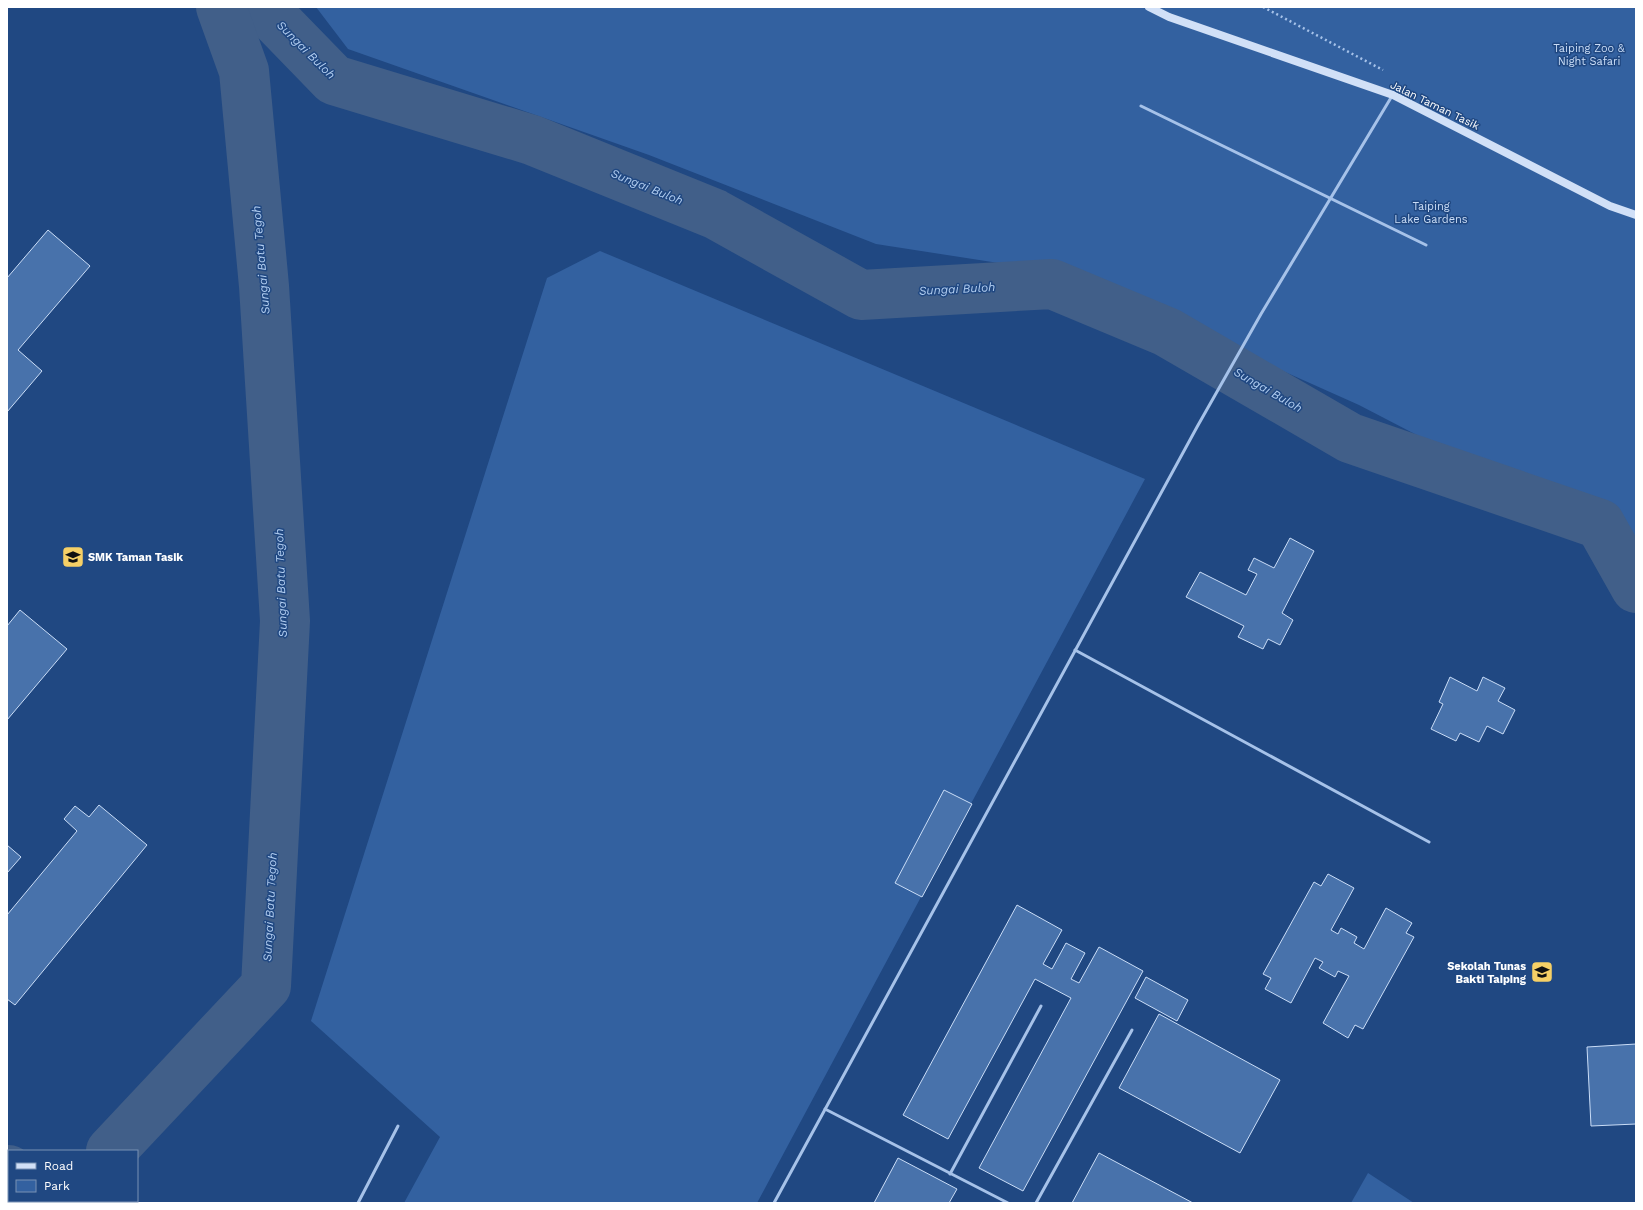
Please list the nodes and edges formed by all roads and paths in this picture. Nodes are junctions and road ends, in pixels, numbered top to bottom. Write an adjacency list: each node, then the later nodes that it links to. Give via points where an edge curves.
1 (1149, 7): 2 (street, Jalan Taman Tasik)
2 (1393, 95): 4 (lane); 5 (street, Jalan Taman Tasik, via 1610,206)
3 (1141, 106): 4 (lane)
4 (1331, 198): 6 (lane); 7 (lane, via 1197,426)
5 (1636, 215)
6 (1426, 245)
7 (1075, 650): 8 (lane); 11 (lane)
8 (1429, 842)
9 (1041, 1006): 13 (lane)
10 (1132, 1030): 17 (lane)
11 (825, 1109): 13 (lane); 15 (lane)
12 (398, 1126): 14 (lane)
13 (950, 1174): 16 (lane)
14 (358, 1203)
15 (774, 1203)
16 (1008, 1203)
17 (1036, 1203)

